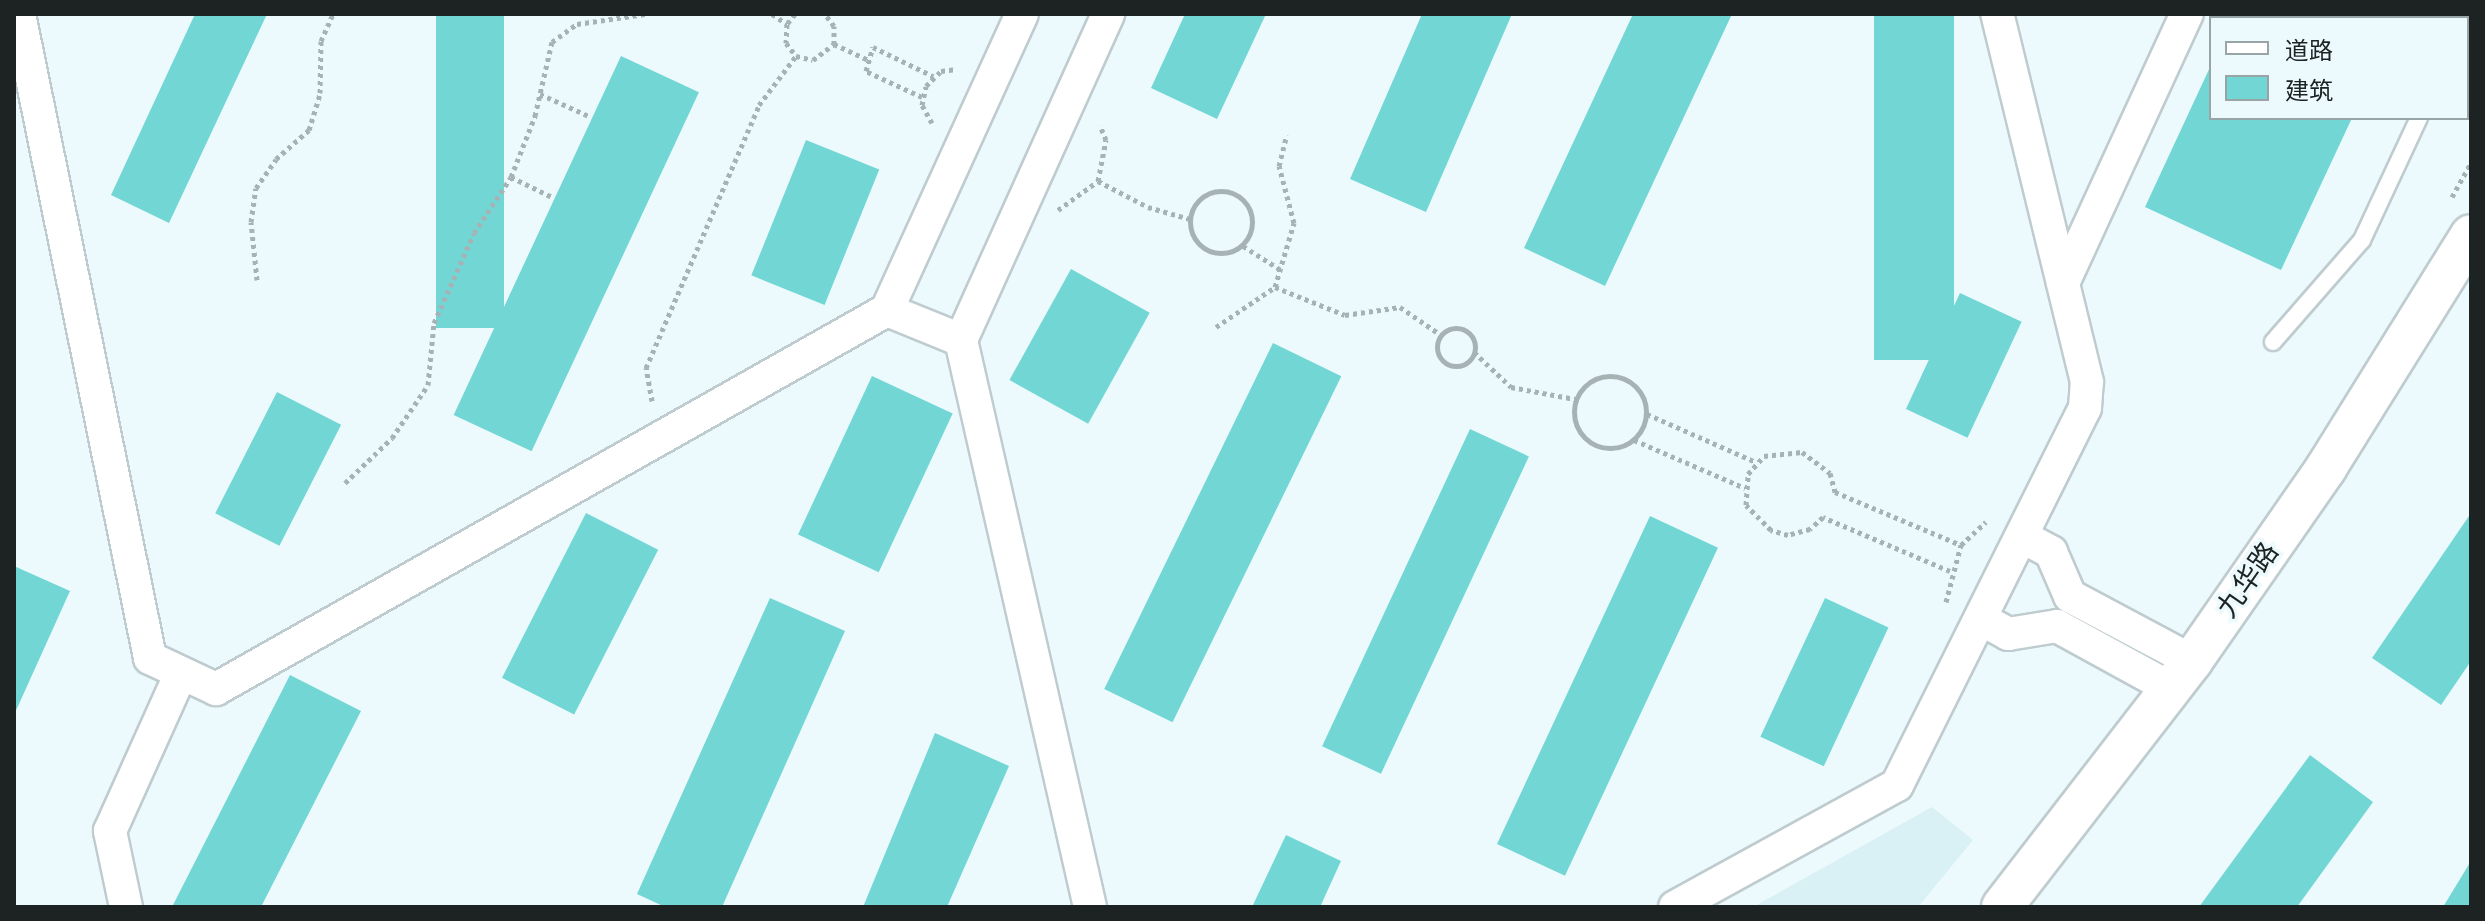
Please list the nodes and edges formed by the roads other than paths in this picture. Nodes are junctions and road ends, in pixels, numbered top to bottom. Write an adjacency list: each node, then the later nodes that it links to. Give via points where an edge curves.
1 (19, 14): 6 (street)
2 (1022, 14): 10 (street)
3 (1108, 14): 11 (street)
4 (1997, 14): 9 (street)
5 (2187, 14): 9 (street)
6 (27, 111): 15 (street, via 150,658)
7 (2418, 120): 12 (lane, via 2362,240)
8 (2471, 235): 16 (street, 九华路, via 2326,468)
9 (2063, 283): 13 (street, via 2088,397)
10 (887, 310): 11 (street); 15 (street, via 216,689)
11 (961, 340): 18 (street)
12 (2273, 342)
13 (2023, 537): 14 (street); 16 (street, via 2051,552 2070,596)
14 (1983, 620): 16 (street, via 2008,634 2057,626); 19 (street, via 1897,785)
15 (181, 673): 17 (street, via 110,831)
16 (2182, 675): 20 (street, 九华路)
17 (126, 907)
18 (1090, 907)
19 (1675, 907)
20 (2002, 907)

